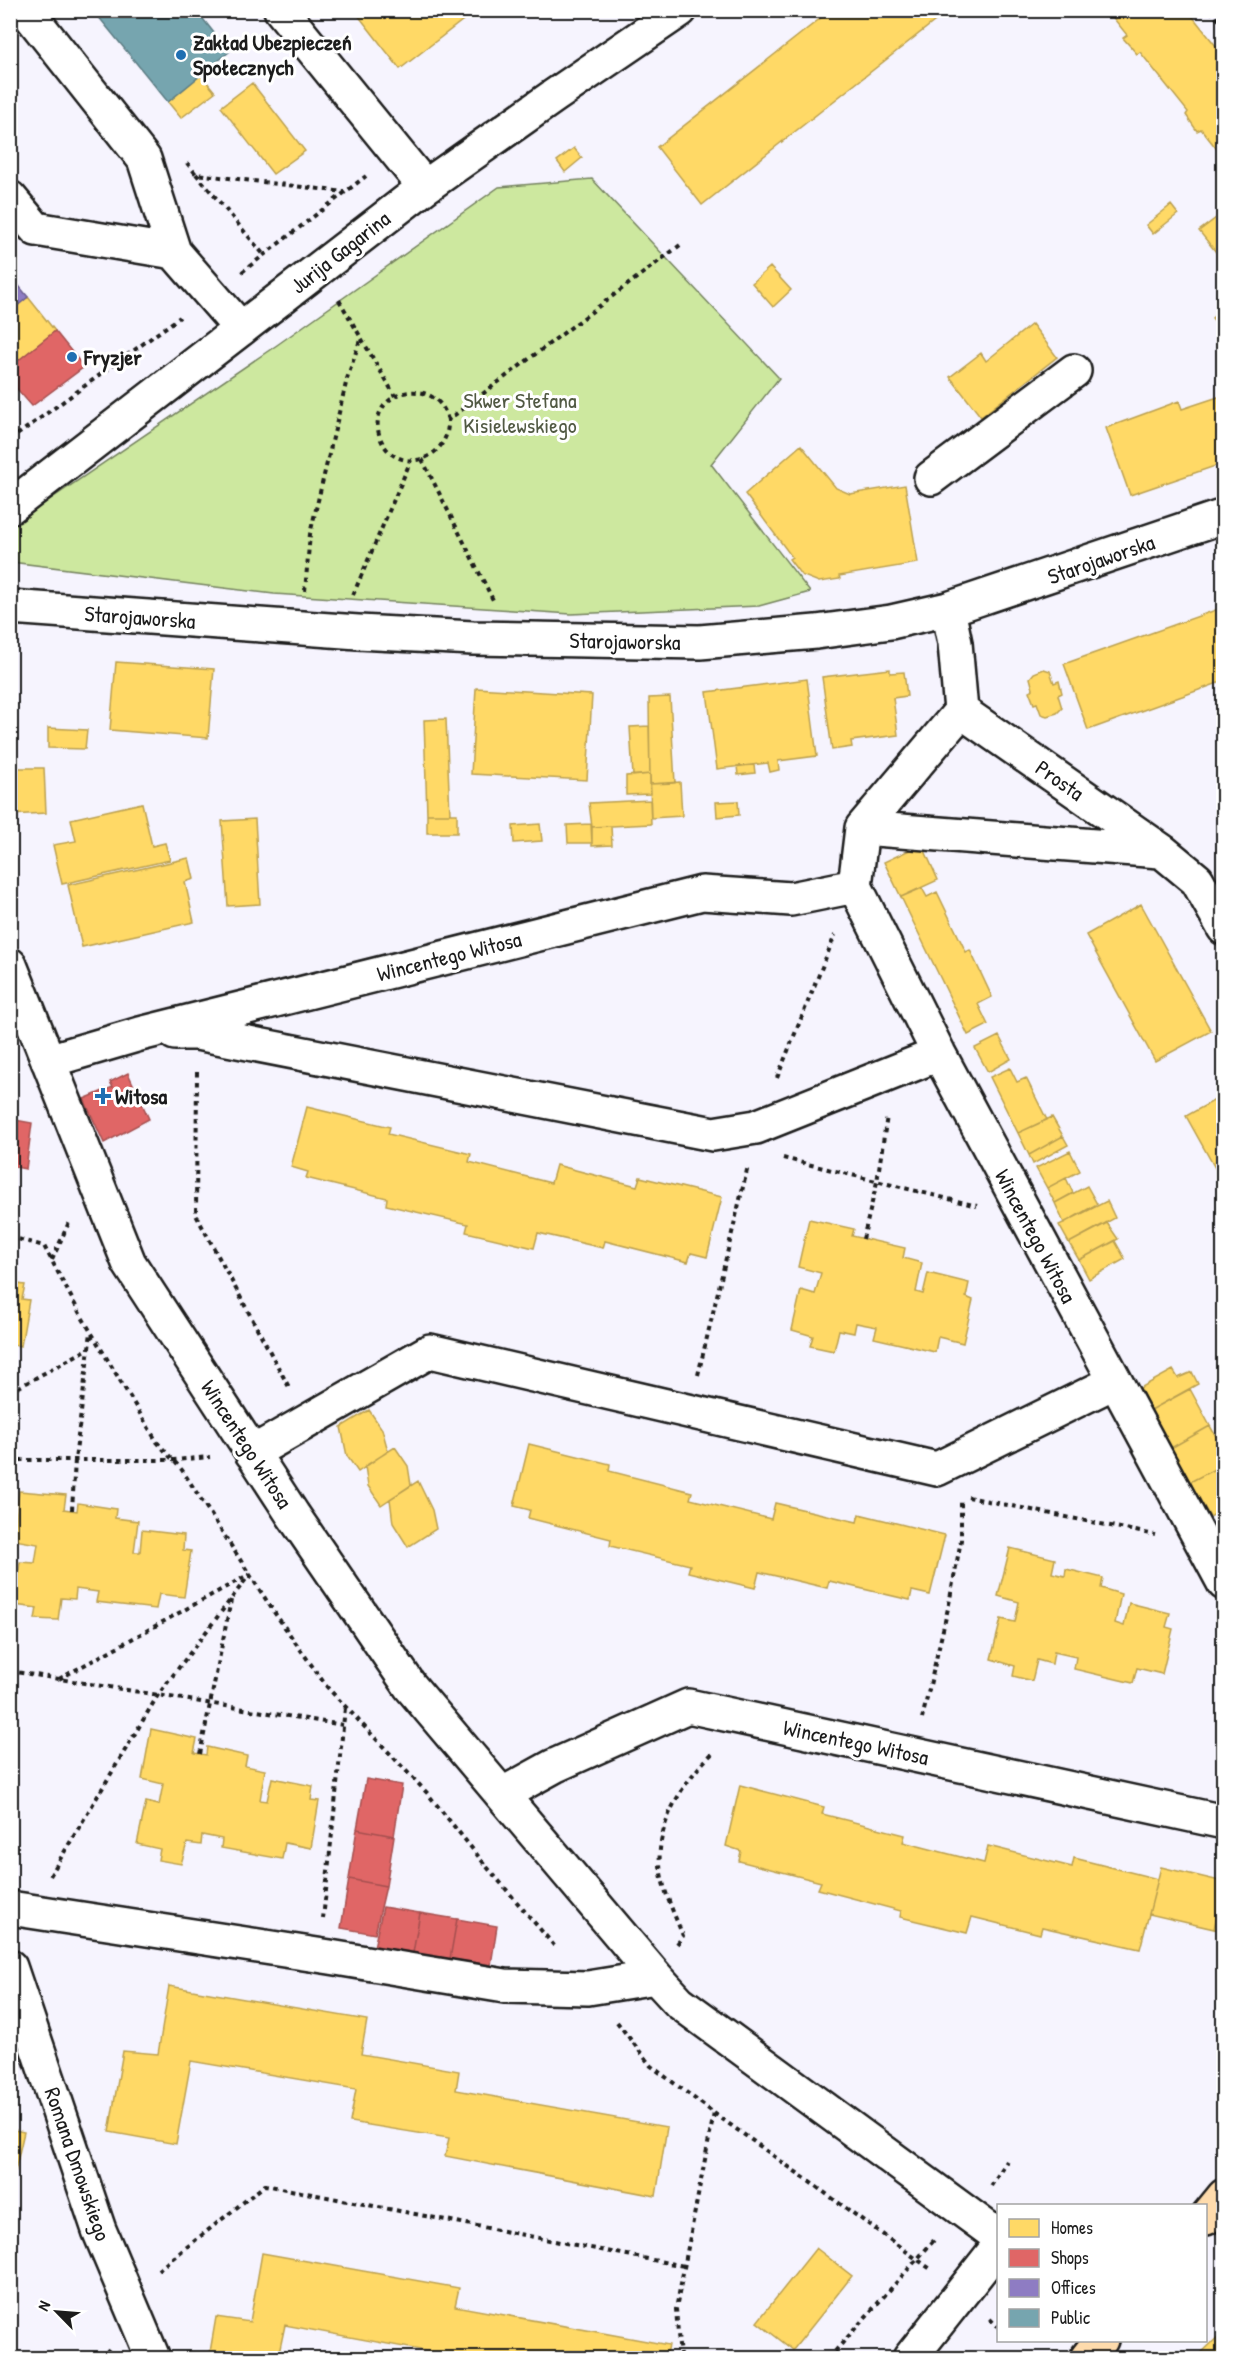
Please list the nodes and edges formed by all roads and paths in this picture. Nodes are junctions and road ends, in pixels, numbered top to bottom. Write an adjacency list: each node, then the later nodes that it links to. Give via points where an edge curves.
1 (26, 10): 12 (street, via 144,159)
2 (281, 10): 8 (street)
3 (680, 10): 8 (street, Jurija Gagarina)
4 (1210, 10): 5 (path)
5 (1224, 26)
6 (182, 156): 7 (path)
7 (196, 174): 9 (path); 13 (path)
8 (424, 187): 15 (street, Jurija Gagarina)
9 (345, 192)
10 (10, 198): 12 (street, via 36,229)
11 (683, 243): 19 (path)
12 (174, 252): 15 (street)
13 (264, 255)
14 (338, 299): 16 (path)
15 (241, 329): 23 (street, Jurija Gagarina)
16 (361, 338): 18 (path); 25 (path, via 347,379 310,534)
17 (1074, 370): 22 (street)
18 (395, 396): 19 (path, via 421,392 437,401); 21 (path, via 381,413 379,433 397,458)
19 (448, 420): 20 (path, via 441,448)
20 (422, 459): 21 (path); 26 (path)
21 (411, 460): 27 (path)
22 (931, 478)
23 (10, 507)
24 (1224, 516): 29 (street, Starojaworska)
25 (304, 602)
26 (494, 602)
27 (349, 604)
28 (10, 607): 29 (street, Starojaworska, via 369,633 678,642 816,632 891,622)
29 (948, 609): 30 (street)
30 (961, 711): 31 (street); 32 (street, Prosta)
31 (862, 828): 32 (street); 33 (street)
32 (1162, 851): 34 (street, Prosta, via 1197,880)
33 (855, 886): 37 (street, Wincentego Witosa, via 791,899 702,893); 38 (street, Wincentego Witosa)
34 (1224, 928)
35 (12, 974): 39 (street, Wincentego Witosa)
36 (197, 1033): 37 (street); 40 (street, via 713,1134 756,1127); 49 (path, via 196,1215)
37 (140, 1034): 39 (street, Wincentego Witosa)
38 (939, 1054): 40 (street); 46 (street, Wincentego Witosa)
39 (48, 1061): 50 (street, Wincentego Witosa, via 129,1263)
40 (894, 1072): 43 (path, via 877,1182)
41 (749, 1162): 48 (path)
42 (10, 1237): 44 (path, via 44,1246)
43 (863, 1239)
44 (91, 1332): 45 (path); 53 (path, via 157,1442)
45 (89, 1349): 47 (path); 52 (path)
46 (1114, 1382): 48 (street, via 937,1469); 55 (street, Wincentego Witosa)
47 (10, 1392)
48 (690, 1412): 49 (street, via 430,1351)
49 (307, 1421): 50 (street)
50 (252, 1453): 53 (path); 68 (street, Wincentego Witosa, via 410,1686)
51 (10, 1460): 52 (path)
52 (75, 1460): 53 (path); 54 (path)
53 (174, 1460): 56 (path)
54 (72, 1510)
55 (1203, 1544): 57 (street, Wincentego Witosa); 67 (path, via 961,1496 961,1540)
56 (250, 1574): 58 (path); 60 (path); 63 (path, via 327,1687)
57 (1224, 1583)
58 (232, 1597): 61 (path); 62 (path)
59 (10, 1671): 60 (path)
60 (59, 1678): 61 (path)
61 (158, 1695): 62 (path); 70 (path)
62 (211, 1703): 65 (path); 66 (path)
63 (346, 1707): 65 (path); 74 (path, via 428,1794)
64 (753, 1720): 67 (street, Wincentego Witosa); 68 (street, Wincentego Witosa, via 688,1706 554,1766); 73 (path, via 691,1777 666,1826 660,1864 683,1936)
65 (343, 1725): 71 (path)
66 (200, 1754)
67 (914, 1755): 69 (street, Wincentego Witosa)
68 (503, 1794): 73 (street, Wincentego Witosa)
69 (1224, 1822)
70 (20, 1910): 71 (street)
71 (319, 1955): 74 (street, via 506,1986)
72 (10, 1967): 85 (street, Romana Dmowskiego, via 99,2230)
73 (656, 1977): 74 (street); 78 (street, Wincentego Witosa, via 680,2002)
74 (592, 1988): 75 (path, via 651,2066)
75 (714, 2113): 82 (path); 83 (path)
76 (1006, 2161): 78 (path, via 981,2201)
77 (1224, 2196): 79 (main road)
78 (966, 2212): 80 (street, Wincentego Witosa); 82 (path)
79 (1207, 2217)
80 (997, 2235)
81 (997, 2249): 84 (street)
82 (917, 2258): 84 (path); 90 (path)
83 (684, 2266): 85 (path, via 265,2185); 89 (path, via 676,2310)
84 (963, 2291): 86 (path); 91 (street)
85 (127, 2295): 88 (street, Romana Dmowskiego)
86 (997, 2324)
87 (1099, 2342): 92 (main road)
88 (153, 2358)
89 (680, 2358)
90 (829, 2358)
91 (910, 2358)
92 (1087, 2358)

